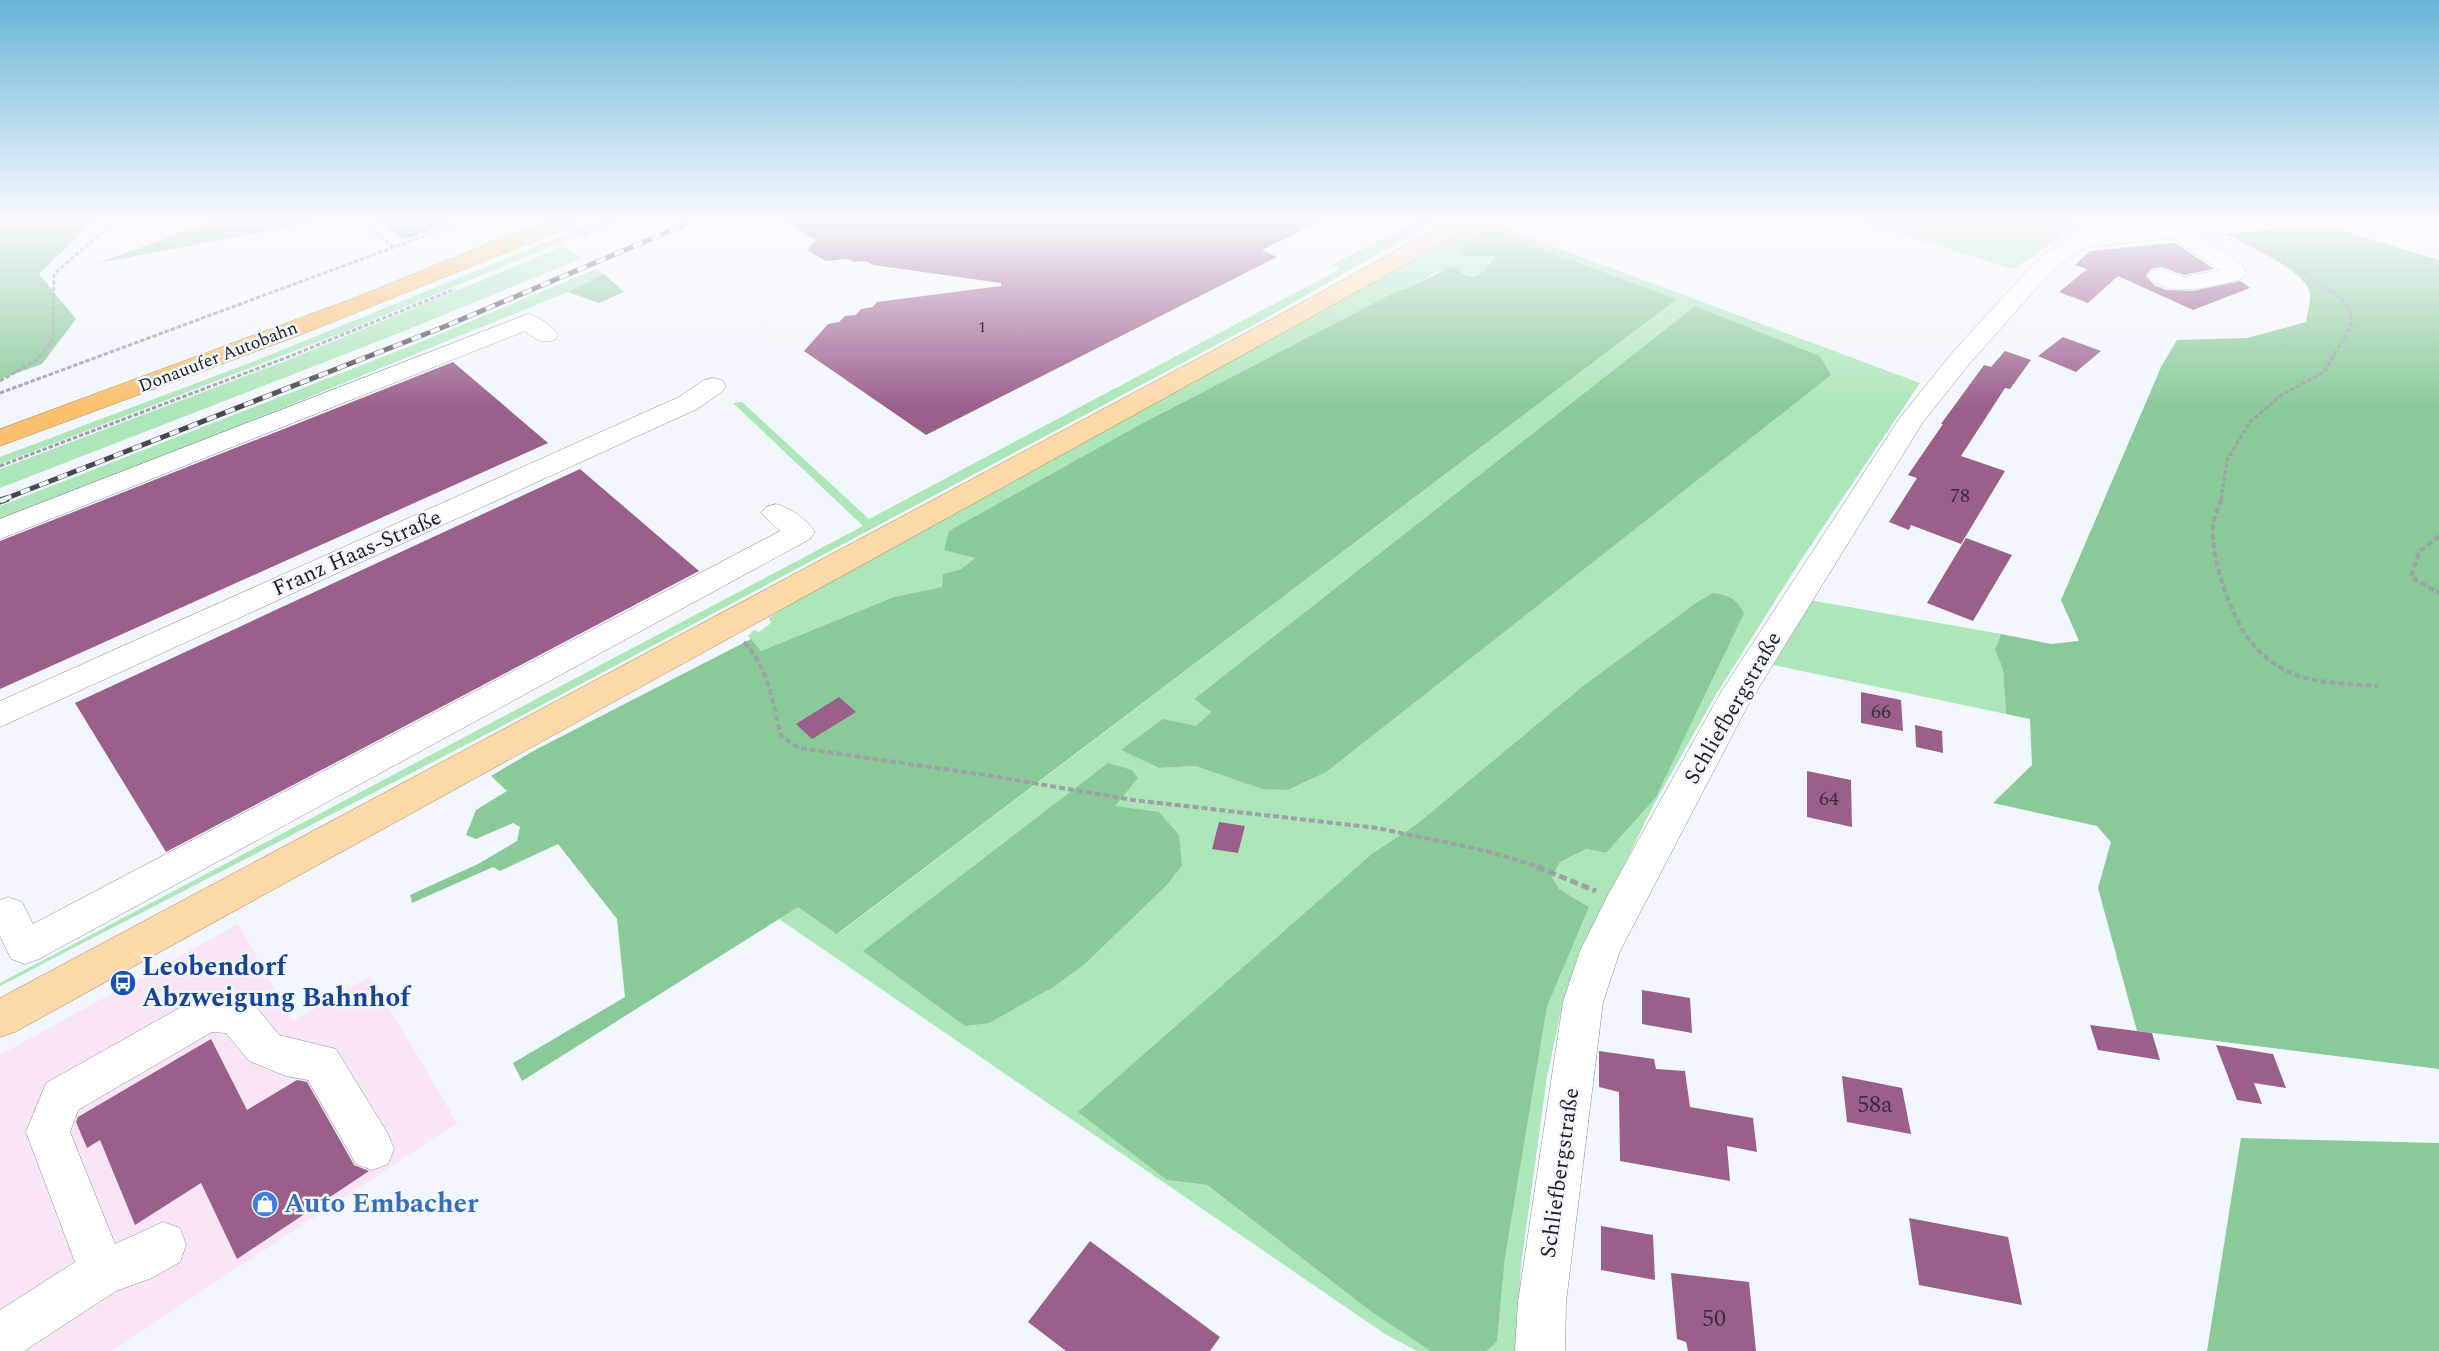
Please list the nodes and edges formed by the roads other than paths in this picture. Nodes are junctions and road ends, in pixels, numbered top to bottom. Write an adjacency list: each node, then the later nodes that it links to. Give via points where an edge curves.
1 (364, 282): 9 (highway, Donauufer Autobahn)
2 (415, 282): 10 (highway, Donauufer Autobahn)
3 (1357, 282): 15 (main road)
4 (2029, 282): 20 (street, Schliefbergstraße, via 1912,419 1734,701 1600,951 1583,1002 1542,1302)
5 (2177, 282): 6 (street)
6 (2192, 282)
7 (546, 335): 12 (street, via 528,321)
8 (712, 386): 13 (street, Franz Haas-Straße, via 687,403)
9 (0, 418)
10 (0, 438)
11 (776, 513): 14 (street, via 800,532 25,947)
12 (0, 530)
13 (0, 715)
14 (8, 913)
15 (4, 1019)
16 (372, 1149): 18 (street, via 321,1063 286,1057 264,1048 237,1015 207,1014 61,1097 48,1132)
17 (163, 1245): 18 (street, via 135,1261)
18 (103, 1272): 19 (street)
19 (0, 1338)
20 (1540, 1351)

